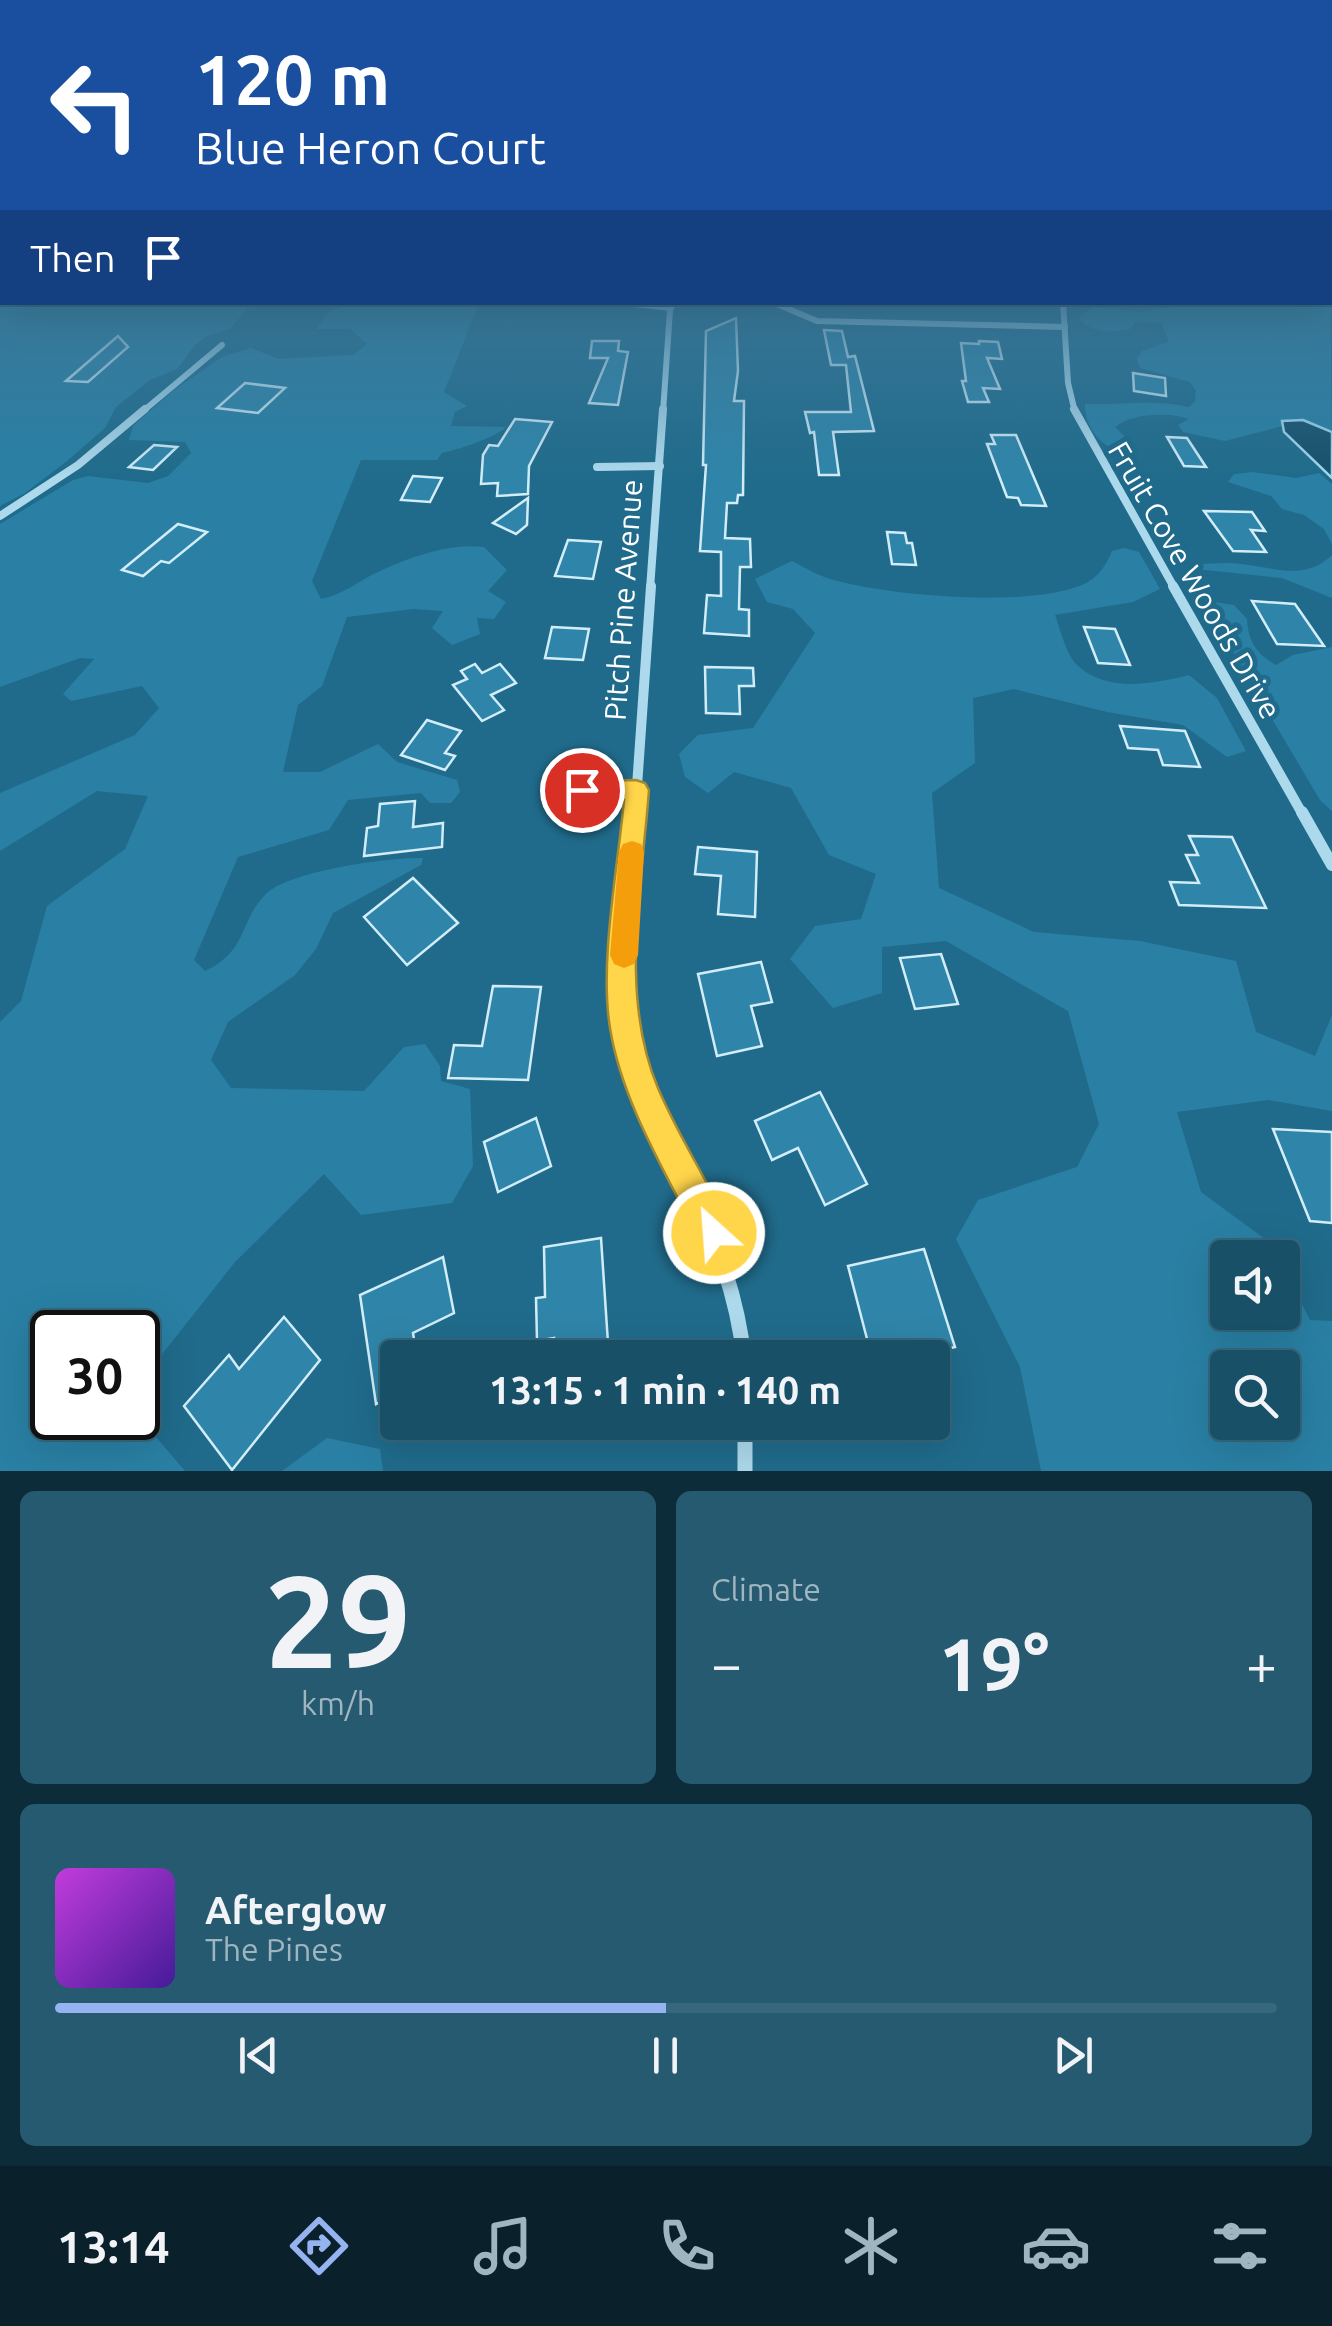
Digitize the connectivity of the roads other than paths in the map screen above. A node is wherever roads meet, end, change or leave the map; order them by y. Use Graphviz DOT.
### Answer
graph roads {
  1 [pos="669,341"];
  2 [pos="1065,341"];
  3 [pos="222,345"];
  4 [pos="660,466"];
  5 [pos="597,467"];
  6 [pos="0,516"];
  7 [pos="555,790"];
  8 [pos="636,790"];
  9 [pos="1332,865"];
  10 [pos="742,1340"];
  11 [pos="745,1440"];
  12 [pos="745,1471"];
  1 -- 4 [label="street, Pitch Pine Avenue"];
  2 -- 9 [label="street, Fruit Cove Woods Drive"];
  3 -- 6 [label="street"];
  4 -- 5 [label="street"];
  4 -- 8 [label="street, Pitch Pine Avenue"];
  7 -- 8 [label="street"];
  8 -- 10 [label="street, Pitch Pine Avenue"];
  11 -- 12 [label="street"];
}
